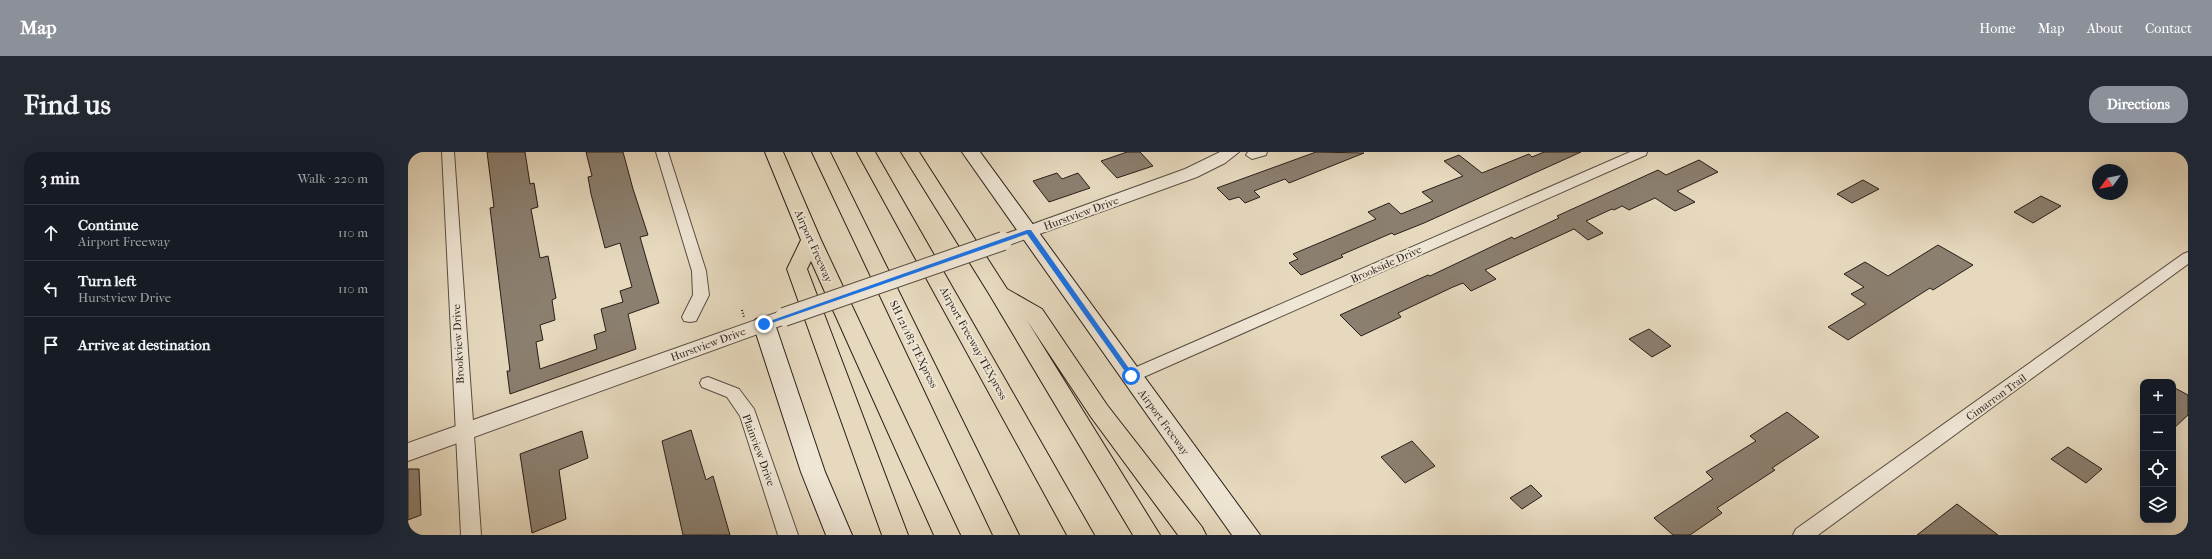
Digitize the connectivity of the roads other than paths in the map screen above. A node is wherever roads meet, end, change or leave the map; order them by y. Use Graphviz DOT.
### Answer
graph roads {
  1 [pos="448,152"];
  2 [pos="662,152"];
  3 [pos="774,152"];
  4 [pos="821,152"];
  5 [pos="866,152"];
  6 [pos="910,152"];
  7 [pos="971,152"];
  8 [pos="1231,152"];
  9 [pos="1641,152"];
  10 [pos="1029,232"];
  11 [pos="811,240"];
  12 [pos="2188,257"];
  13 [pos="998,291"];
  14 [pos="690,317"];
  15 [pos="774,320"];
  16 [pos="1131,376"];
  17 [pos="708,383"];
  18 [pos="463,432"];
  19 [pos="408,452"];
  20 [pos="471,535"];
  21 [pos="788,535"];
  22 [pos="839,535"];
  23 [pos="895,535"];
  24 [pos="947,535"];
  25 [pos="1006,535"];
  26 [pos="1082,535"];
  27 [pos="1147,535"];
  28 [pos="1193,535"];
  29 [pos="1247,535"];
  30 [pos="1803,535"];
  1 -- 18 [label="street, Brookview Drive"];
  2 -- 14 [label="street"];
  3 -- 11 [label="highway, Airport Freeway"];
  4 -- 25 [label="highway, SH 121/183 TEXpress"];
  5 -- 26 [label="highway, Airport Freeway TEXpress"];
  6 -- 13 [label="highway"];
  7 -- 10 [label="main road, Airport Freeway"];
  8 -- 10 [label="street, Hurstview Drive"];
  9 -- 16 [label="street, Brookside Drive"];
  10 -- 15 [label="street, Hurstview Drive, bridge"];
  10 -- 16 [label="main road, Airport Freeway"];
  11 -- 23 [label="highway"];
  11 -- 24 [label="highway, Airport Freeway"];
  12 -- 30 [label="street, Cimarron Trail"];
  13 -- 27 [label="highway"];
  13 -- 28 [label="highway"];
  15 -- 18 [label="street, Hurstview Drive"];
  15 -- 22 [label="main road"];
  16 -- 29 [label="main road, Airport Freeway"];
  17 -- 21 [label="street, Plainview Drive"];
  18 -- 19 [label="street, Hurstview Drive"];
  18 -- 20 [label="street, Brookview Drive"];
}
